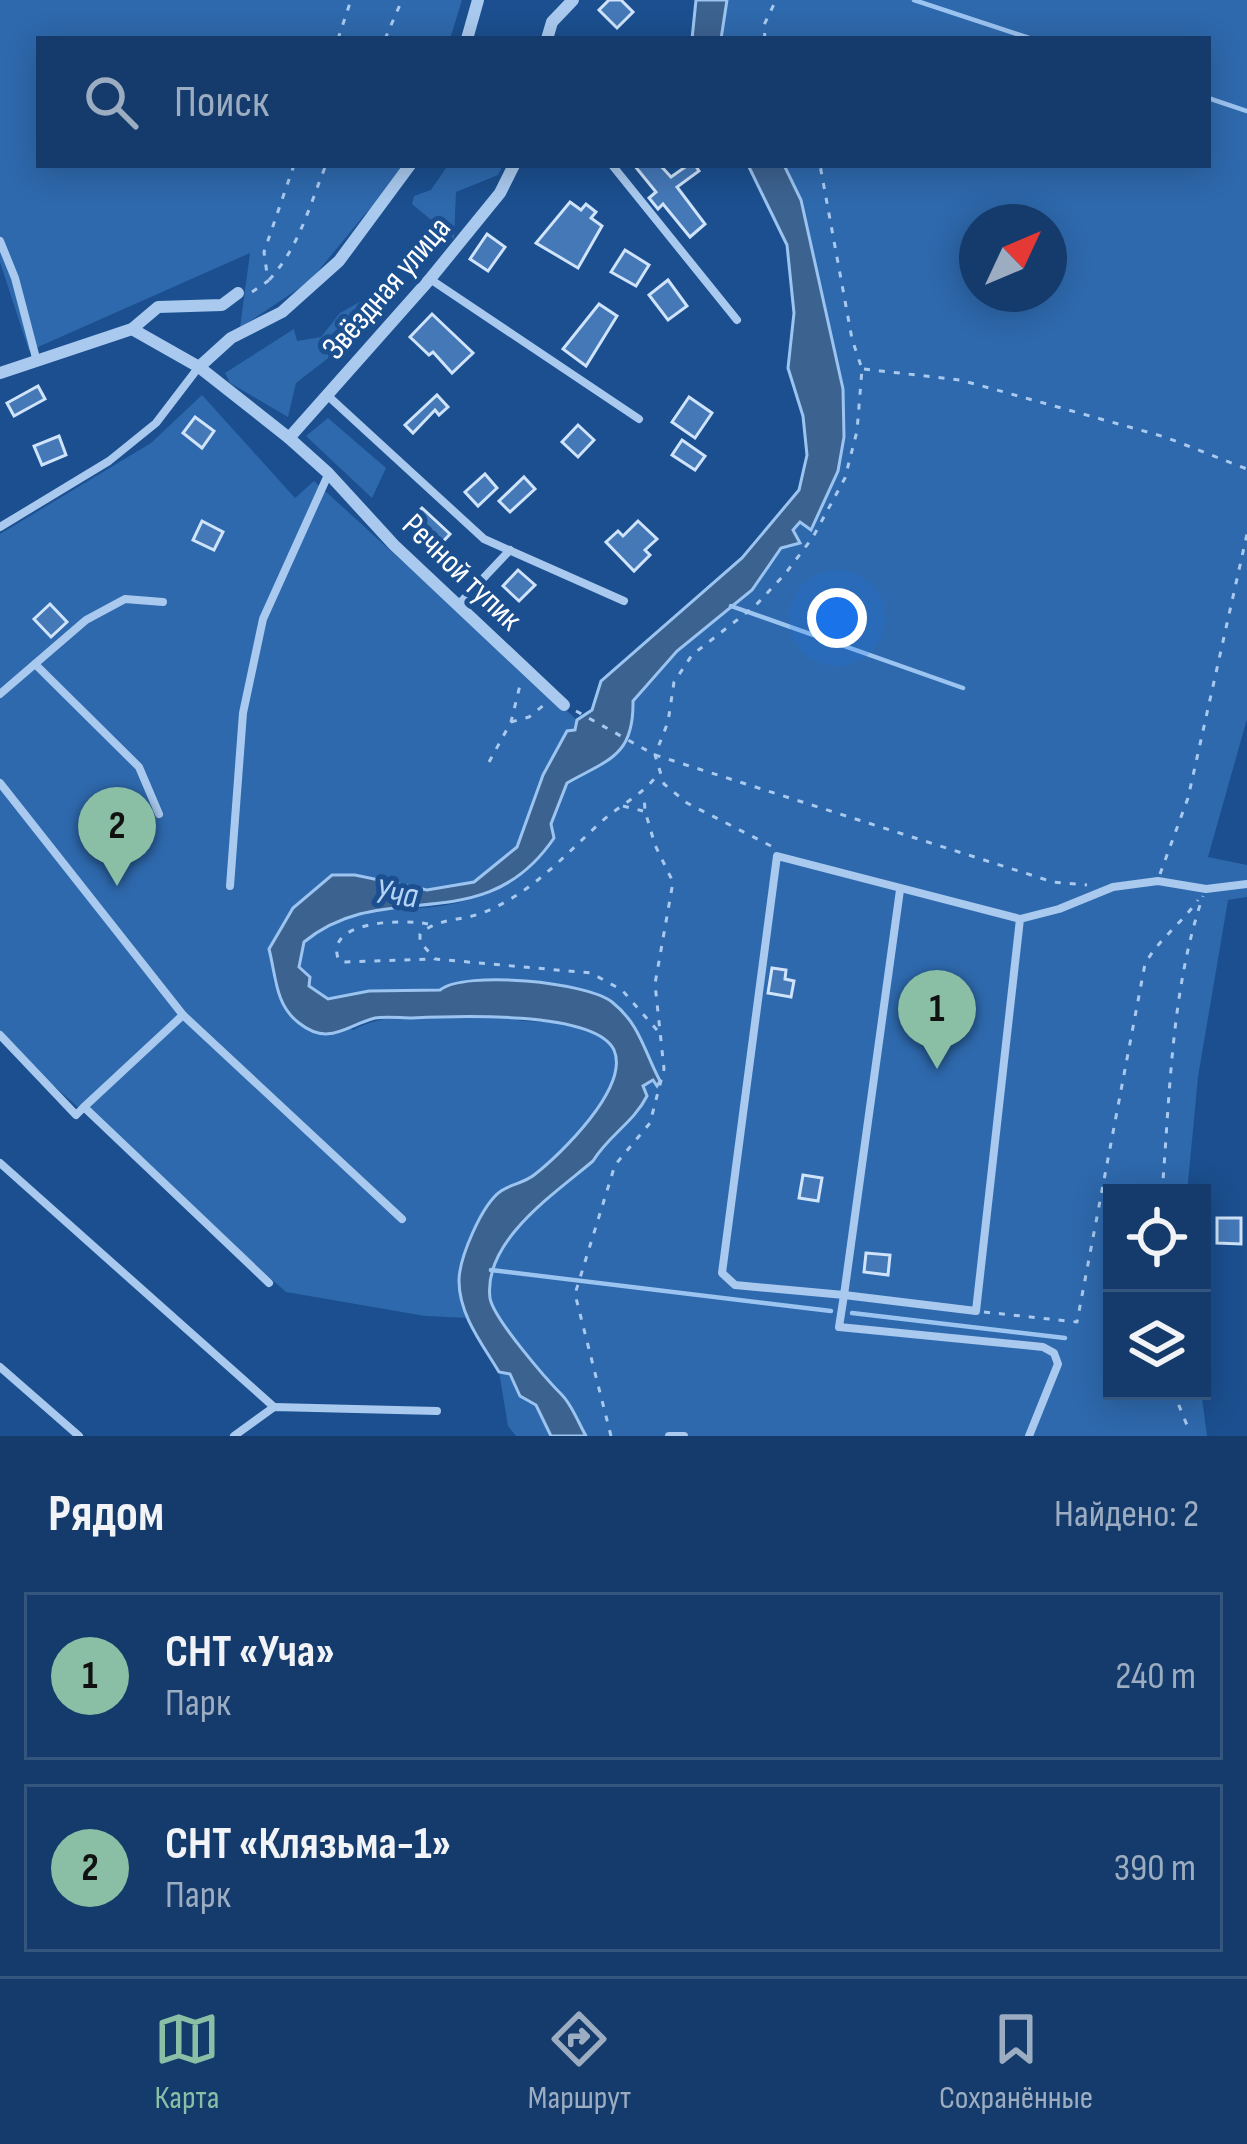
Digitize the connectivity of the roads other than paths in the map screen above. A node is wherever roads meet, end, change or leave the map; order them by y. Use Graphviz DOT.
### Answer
graph roads {
  1 [pos="478,0"];
  2 [pos="573,0"];
  3 [pos="468,36"];
  4 [pos="548,36"];
  5 [pos="408,168"];
  6 [pos="512,168"];
  7 [pos="614,168"];
  8 [pos="0,241"];
  9 [pos="430,279"];
  10 [pos="238,293"];
  11 [pos="736,320"];
  12 [pos="132,329"];
  13 [pos="36,358"];
  14 [pos="199,367"];
  15 [pos="0,373"];
  16 [pos="327,395"];
  17 [pos="639,419"];
  18 [pos="289,438"];
  19 [pos="328,473"];
  20 [pos="0,527"];
  21 [pos="510,550"];
  22 [pos="623,601"];
  23 [pos="164,602"];
  24 [pos="459,604"];
  25 [pos="35,664"];
  26 [pos="0,694"];
  27 [pos="559,700"];
  28 [pos="0,783"];
  29 [pos="159,814"];
  30 [pos="1247,884"];
  31 [pos="230,886"];
  32 [pos="900,890"];
  33 [pos="1020,919"];
  34 [pos="183,1015"];
  35 [pos="0,1035"];
  36 [pos="84,1107"];
  37 [pos="0,1163"];
  38 [pos="402,1219"];
  39 [pos="269,1282"];
  40 [pos="844,1295"];
  41 [pos="0,1367"];
  42 [pos="274,1407"];
  43 [pos="437,1411"];
  44 [pos="79,1436"];
  45 [pos="234,1436"];
  46 [pos="669,1436"];
  47 [pos="684,1436"];
  48 [pos="1029,1436"];
  1 -- 3 [label="street"];
  2 -- 4 [label="street"];
  5 -- 14 [label="street"];
  6 -- 9 [label="street, Звёздная улица"];
  7 -- 11 [label="lane"];
  8 -- 13 [label="lane"];
  9 -- 16 [label="street, Звёздная улица"];
  9 -- 17 [label="lane"];
  10 -- 12 [label="street"];
  12 -- 13 [label="street"];
  12 -- 14 [label="street, Речной тупик"];
  13 -- 15 [label="street"];
  14 -- 18 [label="street, Речной тупик"];
  14 -- 20 [label="lane"];
  16 -- 18 [label="street, Звёздная улица"];
  16 -- 21 [label="lane"];
  18 -- 19 [label="street, Речной тупик"];
  19 -- 24 [label="street, Речной тупик"];
  19 -- 31 [label="lane"];
  21 -- 22 [label="lane"];
  21 -- 24 [label="lane"];
  23 -- 25 [label="lane"];
  24 -- 27 [label="street, Речной тупик"];
  25 -- 26 [label="lane"];
  25 -- 29 [label="lane"];
  28 -- 34 [label="lane"];
  30 -- 33 [label="lane"];
  32 -- 33 [label="lane"];
  32 -- 40 [label="lane"];
  32 -- 40 [label="lane"];
  33 -- 40 [label="lane"];
  34 -- 36 [label="lane"];
  34 -- 38 [label="lane"];
  35 -- 36 [label="lane"];
  36 -- 39 [label="lane"];
  37 -- 42 [label="lane"];
  40 -- 48 [label="lane"];
  41 -- 44 [label="lane"];
  42 -- 43 [label="lane"];
  42 -- 45 [label="lane"];
  46 -- 47 [label="lane"];
}
